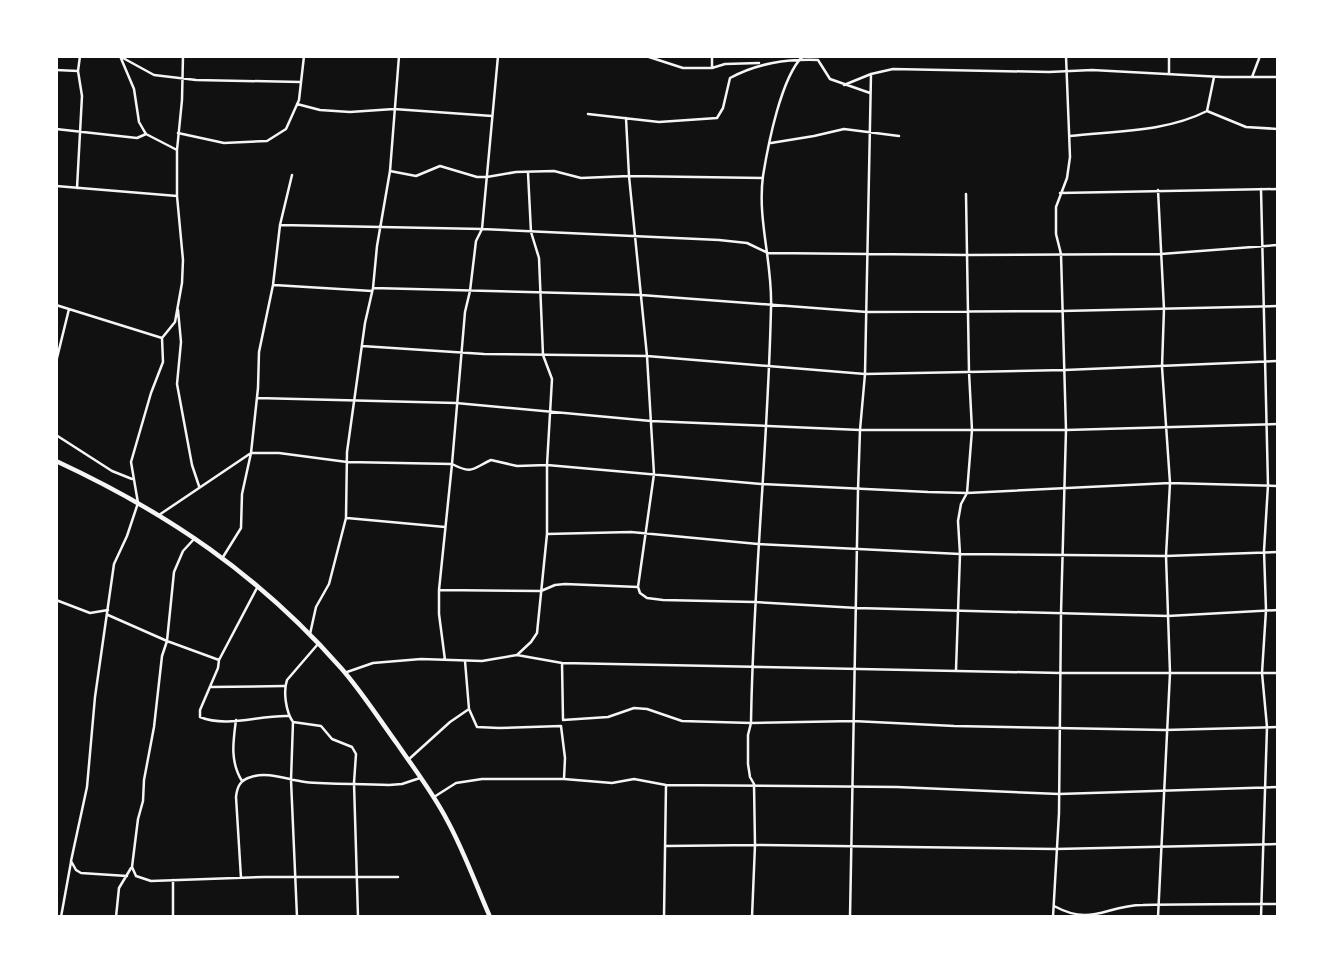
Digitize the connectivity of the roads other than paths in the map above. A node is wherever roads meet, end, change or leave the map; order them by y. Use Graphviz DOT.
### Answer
graph roads {
  1 [pos="80,56"];
  2 [pos="183,56"];
  3 [pos="304,56"];
  4 [pos="399,56"];
  5 [pos="498,56"];
  6 [pos="646,56"];
  7 [pos="712,56"];
  8 [pos="803,56"];
  9 [pos="1066,56"];
  10 [pos="1169,56"];
  11 [pos="1260,56"];
  12 [pos="121,57"];
  13 [pos="799,60"];
  14 [pos="763,63"];
  15 [pos="712,68"];
  16 [pos="56,70"];
  17 [pos="78,71"];
  18 [pos="1066,71"];
  19 [pos="1169,73"];
  20 [pos="871,74"];
  21 [pos="1214,77"];
  22 [pos="1252,77"];
  23 [pos="1278,77"];
  24 [pos="182,78"];
  25 [pos="301,82"];
  26 [pos="844,85"];
  27 [pos="870,93"];
  28 [pos="297,104"];
  29 [pos="394,109"];
  30 [pos="1207,111"];
  31 [pos="588,114"];
  32 [pos="494,117"];
  33 [pos="626,118"];
  34 [pos="56,129"];
  35 [pos="1278,129"];
  36 [pos="868,130"];
  37 [pos="81,131"];
  38 [pos="178,133"];
  39 [pos="146,134"];
  40 [pos="899,136"];
  41 [pos="1069,136"];
  42 [pos="771,143"];
  43 [pos="177,150"];
  44 [pos="390,171"];
  45 [pos="528,173"];
  46 [pos="292,175"];
  47 [pos="629,176"];
  48 [pos="487,177"];
  49 [pos="763,178"];
  50 [pos="56,186"];
  51 [pos="77,188"];
  52 [pos="1261,189"];
  53 [pos="1278,189"];
  54 [pos="1158,190"];
  55 [pos="1060,192"];
  56 [pos="966,194"];
  57 [pos="177,196"];
  58 [pos="280,225"];
  59 [pos="381,227"];
  60 [pos="482,229"];
  61 [pos="531,232"];
  62 [pos="636,237"];
  63 [pos="1261,244"];
  64 [pos="1278,244"];
  65 [pos="768,253"];
  66 [pos="868,253"];
  67 [pos="1061,254"];
  68 [pos="1161,254"];
  69 [pos="967,256"];
  70 [pos="273,285"];
  71 [pos="373,290"];
  72 [pos="470,291"];
  73 [pos="541,292"];
  74 [pos="641,295"];
  75 [pos="178,303"];
  76 [pos="56,305"];
  77 [pos="772,305"];
  78 [pos="1263,306"];
  79 [pos="1278,306"];
  80 [pos="69,309"];
  81 [pos="1164,309"];
  82 [pos="1062,311"];
  83 [pos="867,312"];
  84 [pos="967,312"];
  85 [pos="162,338"];
  86 [pos="362,346"];
  87 [pos="462,351"];
  88 [pos="543,355"];
  89 [pos="647,356"];
  90 [pos="1264,361"];
  91 [pos="1278,361"];
  92 [pos="56,362"];
  93 [pos="769,366"];
  94 [pos="1162,367"];
  95 [pos="1065,370"];
  96 [pos="969,372"];
  97 [pos="865,374"];
  98 [pos="257,398"];
  99 [pos="354,402"];
  100 [pos="456,403"];
  101 [pos="550,413"];
  102 [pos="651,421"];
  103 [pos="1266,424"];
  104 [pos="1278,424"];
  105 [pos="765,426"];
  106 [pos="1167,427"];
  107 [pos="860,430"];
  108 [pos="972,430"];
  109 [pos="1066,430"];
  110 [pos="56,435"];
  111 [pos="251,453"];
  112 [pos="56,461"];
  113 [pos="347,461"];
  114 [pos="452,464"];
  115 [pos="547,465"];
  116 [pos="653,474"];
  117 [pos="133,479"];
  118 [pos="1170,483"];
  119 [pos="761,484"];
  120 [pos="1268,485"];
  121 [pos="1065,486"];
  122 [pos="1278,486"];
  123 [pos="200,487"];
  124 [pos="858,490"];
  125 [pos="967,493"];
  126 [pos="138,503"];
  127 [pos="159,515"];
  128 [pos="346,518"];
  129 [pos="445,527"];
  130 [pos="645,533"];
  131 [pos="547,534"];
  132 [pos="195,538"];
  133 [pos="758,544"];
  134 [pos="857,549"];
  135 [pos="1264,551"];
  136 [pos="1278,552"];
  137 [pos="960,554"];
  138 [pos="1063,554"];
  139 [pos="1166,556"];
  140 [pos="223,557"];
  141 [pos="258,586"];
  142 [pos="638,587"];
  143 [pos="439,590"];
  144 [pos="541,591"];
  145 [pos="56,600"];
  146 [pos="754,602"];
  147 [pos="857,608"];
  148 [pos="1266,610"];
  149 [pos="1278,610"];
  150 [pos="958,611"];
  151 [pos="107,612"];
  152 [pos="1060,613"];
  153 [pos="1168,616"];
  154 [pos="309,635"];
  155 [pos="167,641"];
  156 [pos="318,644"];
  157 [pos="517,655"];
  158 [pos="219,660"];
  159 [pos="444,660"];
  160 [pos="465,661"];
  161 [pos="562,663"];
  162 [pos="751,666"];
  163 [pos="854,669"];
  164 [pos="956,670"];
  165 [pos="345,673"];
  166 [pos="1060,673"];
  167 [pos="1170,673"];
  168 [pos="1262,673"];
  169 [pos="1278,673"];
  170 [pos="285,686"];
  171 [pos="210,687"];
  172 [pos="469,709"];
  173 [pos="289,716"];
  174 [pos="236,720"];
  175 [pos="563,720"];
  176 [pos="853,721"];
  177 [pos="293,722"];
  178 [pos="751,723"];
  179 [pos="561,726"];
  180 [pos="1267,727"];
  181 [pos="1278,727"];
  182 [pos="1059,729"];
  183 [pos="1165,730"];
  184 [pos="408,760"];
  185 [pos="421,778"];
  186 [pos="564,779"];
  187 [pos="291,780"];
  188 [pos="242,781"];
  189 [pos="354,783"];
  190 [pos="754,784"];
  191 [pos="666,785"];
  192 [pos="851,787"];
  193 [pos="1264,787"];
  194 [pos="1278,787"];
  195 [pos="1163,792"];
  196 [pos="1059,794"];
  197 [pos="434,797"];
  198 [pos="1263,844"];
  199 [pos="1278,844"];
  200 [pos="755,845"];
  201 [pos="666,846"];
  202 [pos="1161,846"];
  203 [pos="853,848"];
  204 [pos="1056,849"];
  205 [pos="71,861"];
  206 [pos="132,867"];
  207 [pos="127,876"];
  208 [pos="296,877"];
  209 [pos="357,877"];
  210 [pos="398,877"];
  211 [pos="241,878"];
  212 [pos="173,880"];
  213 [pos="1261,904"];
  214 [pos="1278,904"];
  215 [pos="1053,906"];
  216 [pos="1158,906"];
  217 [pos="61,917"];
  218 [pos="116,917"];
  219 [pos="173,917"];
  220 [pos="297,917"];
  221 [pos="358,917"];
  222 [pos="490,917"];
  223 [pos="664,917"];
  224 [pos="752,917"];
  225 [pos="850,917"];
  226 [pos="1053,917"];
  227 [pos="1158,917"];
  228 [pos="1261,917"];
  1 -- 17 [label="street"];
  2 -- 24 [label="street"];
  3 -- 25 [label="street"];
  4 -- 29 [label="street"];
  5 -- 32 [label="street"];
  6 -- 15 [label="street"];
  7 -- 15 [label="street"];
  8 -- 13 [label="street"];
  9 -- 18 [label="street"];
  10 -- 19 [label="street"];
  11 -- 22 [label="street"];
  12 -- 24 [label="street"];
  12 -- 39 [label="street"];
  13 -- 14 [label="street"];
  13 -- 26 [label="street"];
  13 -- 42 [label="street"];
  14 -- 15 [label="street"];
  14 -- 33 [label="street"];
  16 -- 17 [label="street"];
  17 -- 37 [label="street"];
  18 -- 19 [label="street"];
  18 -- 20 [label="street"];
  18 -- 41 [label="street"];
  19 -- 21 [label="street"];
  20 -- 26 [label="street"];
  20 -- 27 [label="street"];
  21 -- 22 [label="street"];
  21 -- 30 [label="street"];
  22 -- 23 [label="street"];
  24 -- 25 [label="street"];
  24 -- 38 [label="street"];
  25 -- 28 [label="street"];
  26 -- 27 [label="street"];
  27 -- 36 [label="street"];
  28 -- 29 [label="street"];
  28 -- 38 [label="street"];
  29 -- 32 [label="street"];
  29 -- 44 [label="street"];
  30 -- 35 [label="street"];
  30 -- 41 [label="street"];
  31 -- 33 [label="street"];
  32 -- 48 [label="street"];
  33 -- 47 [label="street"];
  34 -- 37 [label="street"];
  36 -- 40 [label="street"];
  36 -- 42 [label="street"];
  36 -- 66 [label="street"];
  37 -- 39 [label="street"];
  37 -- 51 [label="street"];
  38 -- 43 [label="street"];
  39 -- 43 [label="street"];
  41 -- 55 [label="street"];
  42 -- 49 [label="street"];
  43 -- 57 [label="street"];
  44 -- 48 [label="street"];
  44 -- 59 [label="street"];
  45 -- 47 [label="street"];
  45 -- 48 [label="street"];
  45 -- 61 [label="street"];
  46 -- 58 [label="street"];
  47 -- 49 [label="street"];
  47 -- 62 [label="street"];
  48 -- 60 [label="street"];
  49 -- 65 [label="street"];
  50 -- 51 [label="street"];
  51 -- 57 [label="street"];
  52 -- 53 [label="street"];
  52 -- 54 [label="street"];
  52 -- 63 [label="street"];
  54 -- 55 [label="street"];
  54 -- 68 [label="street"];
  55 -- 67 [label="street"];
  56 -- 69 [label="street"];
  57 -- 75 [label="street"];
  58 -- 59 [label="street"];
  58 -- 70 [label="street"];
  59 -- 60 [label="street"];
  59 -- 71 [label="street"];
  60 -- 61 [label="street"];
  60 -- 72 [label="street"];
  61 -- 62 [label="street"];
  61 -- 73 [label="street"];
  62 -- 65 [label="street"];
  62 -- 74 [label="street"];
  63 -- 64 [label="street"];
  63 -- 68 [label="street"];
  63 -- 78 [label="street"];
  65 -- 66 [label="street"];
  65 -- 77 [label="street"];
  66 -- 69 [label="street"];
  66 -- 83 [label="street"];
  67 -- 68 [label="street"];
  67 -- 69 [label="street"];
  67 -- 82 [label="street"];
  68 -- 81 [label="street"];
  69 -- 84 [label="street"];
  70 -- 71 [label="street"];
  70 -- 98 [label="street"];
  71 -- 72 [label="street"];
  71 -- 86 [label="street"];
  72 -- 73 [label="street"];
  72 -- 87 [label="street"];
  73 -- 74 [label="street"];
  73 -- 88 [label="street"];
  74 -- 77 [label="street"];
  74 -- 89 [label="street"];
  75 -- 85 [label="street"];
  75 -- 123 [label="street"];
  76 -- 80 [label="street"];
  77 -- 83 [label="street"];
  77 -- 93 [label="street"];
  78 -- 79 [label="street"];
  78 -- 81 [label="street"];
  78 -- 90 [label="street"];
  80 -- 85 [label="street"];
  80 -- 92 [label="street"];
  81 -- 82 [label="street"];
  81 -- 94 [label="street"];
  82 -- 84 [label="street"];
  82 -- 95 [label="street"];
  83 -- 84 [label="street"];
  83 -- 97 [label="street"];
  84 -- 96 [label="street"];
  85 -- 117 [label="street"];
  86 -- 87 [label="street"];
  86 -- 99 [label="street"];
  87 -- 88 [label="street"];
  87 -- 100 [label="street"];
  88 -- 89 [label="street"];
  88 -- 101 [label="street"];
  89 -- 93 [label="street"];
  89 -- 102 [label="street"];
  90 -- 91 [label="street"];
  90 -- 94 [label="street"];
  90 -- 103 [label="street"];
  93 -- 97 [label="street"];
  93 -- 105 [label="street"];
  94 -- 95 [label="street"];
  94 -- 106 [label="street"];
  95 -- 96 [label="street"];
  95 -- 109 [label="street"];
  96 -- 97 [label="street"];
  96 -- 108 [label="street"];
  97 -- 107 [label="street"];
  98 -- 99 [label="street"];
  98 -- 111 [label="street"];
  99 -- 100 [label="street"];
  99 -- 113 [label="street"];
  100 -- 101 [label="street"];
  100 -- 114 [label="street"];
  101 -- 102 [label="street"];
  101 -- 115 [label="street"];
  102 -- 105 [label="street"];
  102 -- 116 [label="street"];
  103 -- 104 [label="street"];
  103 -- 106 [label="street"];
  103 -- 120 [label="street"];
  105 -- 107 [label="street"];
  105 -- 119 [label="street"];
  106 -- 109 [label="street"];
  106 -- 118 [label="street"];
  107 -- 108 [label="street"];
  107 -- 124 [label="street"];
  108 -- 109 [label="street"];
  108 -- 125 [label="street"];
  109 -- 121 [label="street"];
  110 -- 117 [label="street"];
  111 -- 113 [label="street"];
  111 -- 123 [label="street"];
  111 -- 140 [label="street"];
  112 -- 126 [label="highway"];
  113 -- 114 [label="street"];
  113 -- 128 [label="street"];
  114 -- 115 [label="street"];
  114 -- 129 [label="street"];
  115 -- 116 [label="street"];
  115 -- 131 [label="street"];
  116 -- 119 [label="street"];
  116 -- 130 [label="street"];
  117 -- 126 [label="street"];
  118 -- 120 [label="street"];
  118 -- 121 [label="street"];
  118 -- 139 [label="street"];
  119 -- 124 [label="street"];
  119 -- 133 [label="street"];
  120 -- 122 [label="street"];
  120 -- 135 [label="street"];
  121 -- 125 [label="street"];
  121 -- 138 [label="street"];
  123 -- 127 [label="street"];
  124 -- 125 [label="street"];
  124 -- 134 [label="street"];
  125 -- 137 [label="street"];
  126 -- 127 [label="highway"];
  126 -- 151 [label="street"];
  127 -- 132 [label="highway"];
  128 -- 129 [label="street"];
  128 -- 154 [label="street"];
  129 -- 143 [label="street"];
  130 -- 131 [label="street"];
  130 -- 133 [label="street"];
  130 -- 142 [label="street"];
  131 -- 144 [label="street"];
  132 -- 140 [label="highway"];
  132 -- 155 [label="street"];
  133 -- 134 [label="street"];
  133 -- 146 [label="street"];
  134 -- 137 [label="street"];
  134 -- 147 [label="street"];
  135 -- 136 [label="street"];
  135 -- 139 [label="street"];
  135 -- 148 [label="street"];
  137 -- 138 [label="street"];
  137 -- 150 [label="street"];
  138 -- 139 [label="street"];
  138 -- 152 [label="street"];
  139 -- 153 [label="street"];
  140 -- 141 [label="highway"];
  141 -- 154 [label="highway"];
  141 -- 158 [label="street"];
  142 -- 144 [label="street"];
  142 -- 146 [label="street"];
  143 -- 144 [label="street"];
  143 -- 159 [label="street"];
  144 -- 157 [label="street"];
  145 -- 151 [label="street"];
  146 -- 147 [label="street"];
  146 -- 162 [label="street"];
  147 -- 150 [label="street"];
  147 -- 163 [label="street"];
  148 -- 149 [label="street"];
  148 -- 153 [label="street"];
  148 -- 168 [label="street"];
  150 -- 152 [label="street"];
  150 -- 164 [label="street"];
  151 -- 155 [label="street"];
  151 -- 205 [label="street"];
  152 -- 153 [label="street"];
  152 -- 166 [label="street"];
  153 -- 167 [label="street"];
  154 -- 156 [label="highway"];
  155 -- 158 [label="street"];
  155 -- 206 [label="street"];
  156 -- 165 [label="highway"];
  156 -- 170 [label="street"];
  157 -- 160 [label="street"];
  157 -- 161 [label="street"];
  158 -- 171 [label="street"];
  159 -- 160 [label="street"];
  159 -- 165 [label="street"];
  160 -- 172 [label="street"];
  161 -- 162 [label="street"];
  161 -- 175 [label="street"];
  162 -- 163 [label="street"];
  162 -- 178 [label="street"];
  163 -- 164 [label="street"];
  163 -- 176 [label="street"];
  164 -- 166 [label="street"];
  165 -- 184 [label="highway"];
  166 -- 167 [label="street"];
  166 -- 182 [label="street"];
  167 -- 168 [label="street"];
  167 -- 183 [label="street"];
  168 -- 169 [label="street"];
  168 -- 180 [label="street"];
  170 -- 171 [label="street"];
  170 -- 173 [label="street"];
  171 -- 174 [label="street"];
  172 -- 179 [label="street"];
  172 -- 184 [label="street"];
  173 -- 174 [label="street"];
  173 -- 177 [label="street"];
  174 -- 188 [label="street"];
  175 -- 178 [label="street"];
  175 -- 179 [label="street"];
  176 -- 178 [label="street"];
  176 -- 182 [label="street"];
  176 -- 192 [label="street"];
  177 -- 187 [label="street"];
  177 -- 189 [label="street"];
  178 -- 190 [label="street"];
  179 -- 186 [label="street"];
  180 -- 181 [label="street"];
  180 -- 183 [label="street"];
  180 -- 193 [label="street"];
  182 -- 183 [label="street"];
  182 -- 196 [label="street"];
  183 -- 195 [label="street"];
  184 -- 185 [label="highway"];
  185 -- 189 [label="street"];
  185 -- 197 [label="highway"];
  186 -- 191 [label="street"];
  186 -- 197 [label="street"];
  187 -- 188 [label="street"];
  187 -- 189 [label="street"];
  187 -- 208 [label="street"];
  188 -- 211 [label="street"];
  189 -- 209 [label="street"];
  190 -- 191 [label="street"];
  190 -- 192 [label="street"];
  190 -- 200 [label="street"];
  191 -- 201 [label="street"];
  192 -- 196 [label="street"];
  192 -- 203 [label="street"];
  193 -- 194 [label="street"];
  193 -- 195 [label="street"];
  193 -- 198 [label="street"];
  195 -- 196 [label="street"];
  195 -- 202 [label="street"];
  196 -- 204 [label="street"];
  197 -- 222 [label="highway"];
  198 -- 199 [label="street"];
  198 -- 202 [label="street"];
  198 -- 213 [label="street"];
  200 -- 201 [label="street"];
  200 -- 203 [label="street"];
  200 -- 224 [label="street"];
  201 -- 223 [label="street"];
  202 -- 204 [label="street"];
  202 -- 216 [label="street"];
  203 -- 204 [label="street"];
  203 -- 225 [label="street"];
  204 -- 215 [label="street"];
  205 -- 207 [label="street"];
  205 -- 217 [label="street"];
  206 -- 207 [label="street"];
  206 -- 212 [label="street"];
  207 -- 218 [label="street"];
  208 -- 209 [label="street"];
  208 -- 211 [label="street"];
  208 -- 220 [label="street"];
  209 -- 210 [label="street"];
  209 -- 221 [label="street"];
  211 -- 212 [label="street"];
  212 -- 219 [label="street"];
  213 -- 214 [label="street"];
  213 -- 216 [label="street"];
  213 -- 228 [label="street"];
  215 -- 216 [label="street"];
  215 -- 226 [label="street"];
  216 -- 227 [label="street"];
}
